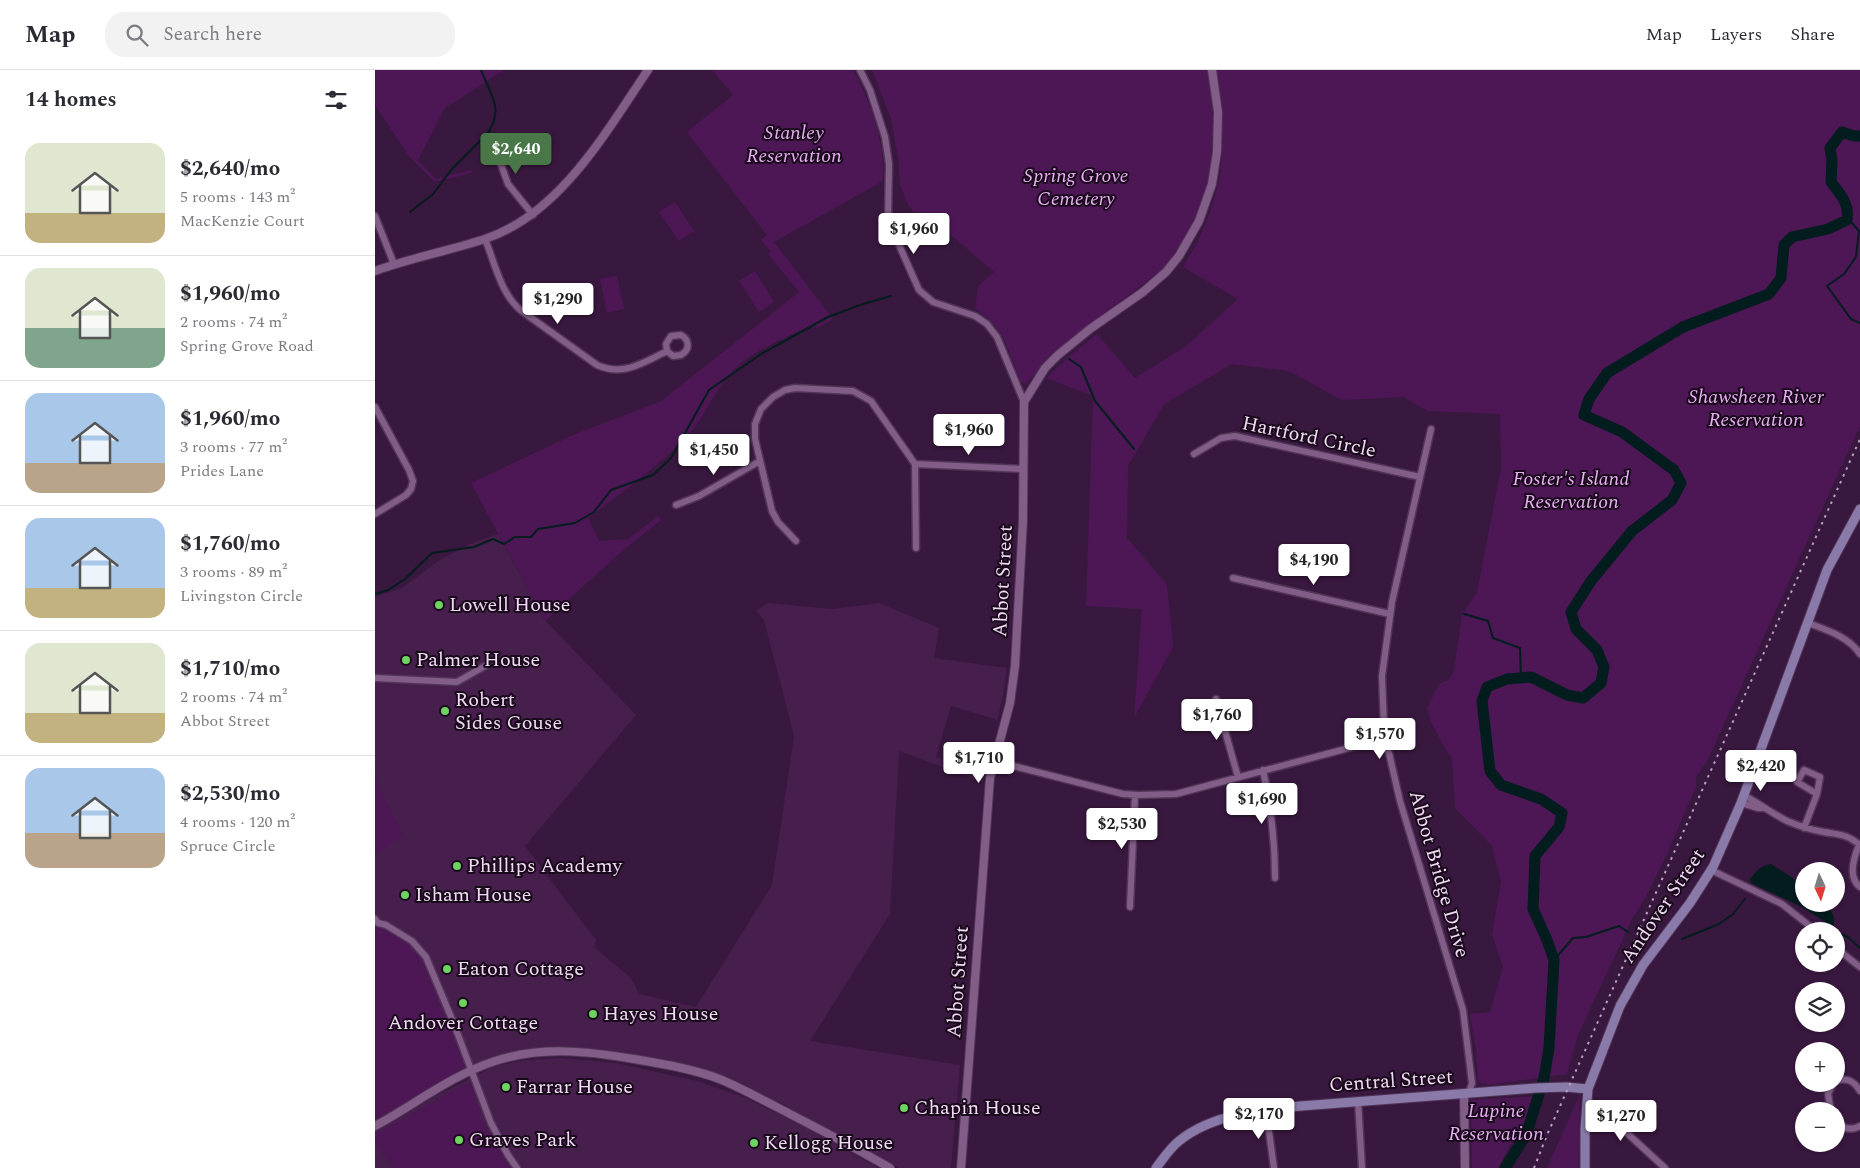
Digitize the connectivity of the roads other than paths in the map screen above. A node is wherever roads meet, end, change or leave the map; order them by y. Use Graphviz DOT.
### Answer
graph roads {
  1 [pos="648,70"];
  2 [pos="861,70"];
  3 [pos="1212,70"];
  4 [pos="490,143"];
  5 [pos="533,215"];
  6 [pos="375,216"];
  7 [pos="485,239"];
  8 [pos="394,264"];
  9 [pos="375,271"];
  10 [pos="667,351"];
  11 [pos="1025,402"];
  12 [pos="375,407"];
  13 [pos="1431,429"];
  14 [pos="1194,454"];
  15 [pos="760,461"];
  16 [pos="915,464"];
  17 [pos="1023,469"];
  18 [pos="1420,477"];
  19 [pos="676,505"];
  20 [pos="1860,509"];
  21 [pos="375,514"];
  22 [pos="796,541"];
  23 [pos="916,548"];
  24 [pos="1233,578"];
  25 [pos="1390,614"];
  26 [pos="1808,623"];
  27 [pos="1860,654"];
  28 [pos="485,666"];
  29 [pos="375,678"];
  30 [pos="1216,699"];
  31 [pos="1383,742"];
  32 [pos="994,761"];
  33 [pos="1263,770"];
  34 [pos="1238,777"];
  35 [pos="1817,794"];
  36 [pos="1135,795"];
  37 [pos="1742,799"];
  38 [pos="1804,828"];
  39 [pos="1860,845"];
  40 [pos="1711,870"];
  41 [pos="1275,878"];
  42 [pos="1860,887"];
  43 [pos="1130,907"];
  44 [pos="375,920"];
  45 [pos="1805,922"];
  46 [pos="1845,955"];
  47 [pos="1860,966"];
  48 [pos="471,1071"];
  49 [pos="1845,1079"];
  50 [pos="1589,1088"];
  51 [pos="1860,1091"];
  52 [pos="1466,1093"];
  53 [pos="1587,1100"];
  54 [pos="1358,1102"];
  55 [pos="1266,1110"];
  56 [pos="375,1126"];
  57 [pos="1860,1126"];
  58 [pos="1845,1128"];
  59 [pos="517,1168"];
  60 [pos="890,1168"];
  61 [pos="961,1168"];
  62 [pos="1156,1168"];
  63 [pos="1274,1168"];
  64 [pos="1362,1168"];
  65 [pos="1465,1168"];
  66 [pos="1585,1168"];
  67 [pos="1665,1168"];
  1 -- 5 [label="street"];
  2 -- 11 [label="street"];
  3 -- 11 [label="street, Abbot Street"];
  4 -- 5 [label="street"];
  5 -- 7 [label="street"];
  6 -- 8 [label="street"];
  7 -- 8 [label="street"];
  7 -- 10 [label="street"];
  8 -- 9 [label="street"];
  11 -- 17 [label="street, Abbot Street"];
  12 -- 21 [label="street"];
  13 -- 18 [label="street, Abbot Bridge Drive"];
  14 -- 18 [label="street, Hartford Circle"];
  15 -- 16 [label="street"];
  15 -- 19 [label="street"];
  15 -- 22 [label="street"];
  16 -- 17 [label="street"];
  16 -- 23 [label="street"];
  17 -- 32 [label="street, Abbot Street"];
  18 -- 25 [label="street, Abbot Bridge Drive"];
  20 -- 26 [label="main road, Andover Street"];
  24 -- 25 [label="street"];
  25 -- 31 [label="street, Abbot Bridge Drive"];
  26 -- 27 [label="street"];
  26 -- 37 [label="main road, Andover Street"];
  28 -- 29 [label="street"];
  30 -- 34 [label="street"];
  31 -- 33 [label="street"];
  31 -- 52 [label="street, Abbot Bridge Drive"];
  32 -- 36 [label="street"];
  32 -- 61 [label="street, Abbot Street"];
  33 -- 34 [label="street"];
  33 -- 41 [label="street"];
  34 -- 36 [label="street"];
  35 -- 38 [label="street"];
  36 -- 43 [label="street"];
  37 -- 38 [label="street"];
  37 -- 40 [label="main road, Andover Street"];
  38 -- 39 [label="street"];
  39 -- 42 [label="street"];
  40 -- 45 [label="street"];
  40 -- 50 [label="main road, Andover Street"];
  44 -- 48 [label="street"];
  46 -- 47 [label="street"];
  48 -- 56 [label="street"];
  48 -- 59 [label="street"];
  48 -- 60 [label="street"];
  49 -- 51 [label="street"];
  50 -- 52 [label="main road, Central Street"];
  50 -- 53 [label="main road, Andover Street"];
  52 -- 54 [label="main road, Central Street"];
  52 -- 65 [label="street"];
  53 -- 66 [label="main road, Andover Street"];
  53 -- 67 [label="street"];
  54 -- 55 [label="main road, Central Street"];
  54 -- 64 [label="street"];
  55 -- 62 [label="main road, Central Street"];
  55 -- 63 [label="street"];
  57 -- 58 [label="street"];
}
